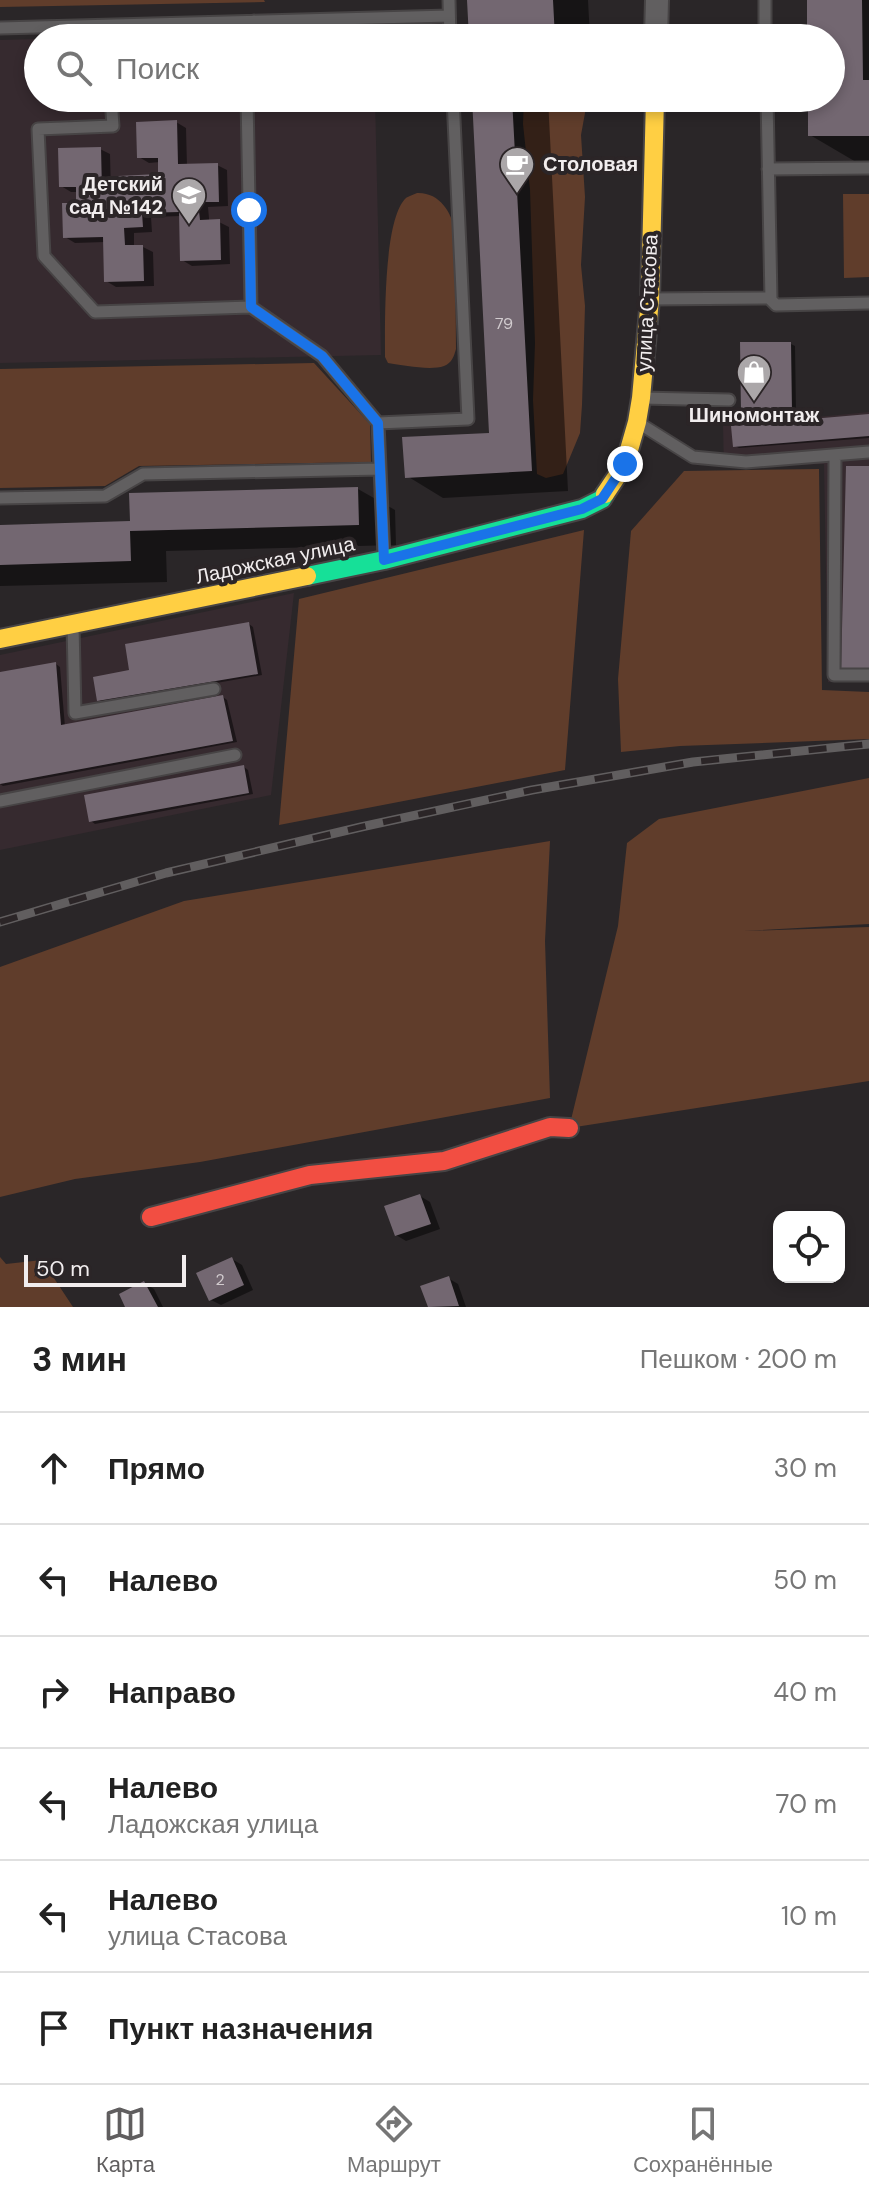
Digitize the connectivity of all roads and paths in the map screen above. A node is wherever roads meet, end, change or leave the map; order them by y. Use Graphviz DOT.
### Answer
graph roads {
  1 [pos="449,0"];
  2 [pos="657,0"];
  3 [pos="765,0"];
  4 [pos="449,16"];
  5 [pos="254,21"];
  6 [pos="145,24"];
  7 [pos="449,24"];
  8 [pos="656,24"];
  9 [pos="765,24"];
  10 [pos="24,27"];
  11 [pos="0,28"];
  12 [pos="112,112"];
  13 [pos="247,112"];
  14 [pos="454,112"];
  15 [pos="655,112"];
  16 [pos="767,112"];
  17 [pos="869,168"];
  18 [pos="768,169"];
  19 [pos="771,298"];
  20 [pos="650,299"];
  21 [pos="869,303"];
  22 [pos="251,307"];
  23 [pos="641,398"];
  24 [pos="729,400"];
  25 [pos="637,422"];
  26 [pos="378,423"];
  27 [pos="869,452"];
  28 [pos="835,455"];
  29 [pos="380,469"];
  30 [pos="0,498"];
  31 [pos="602,499"];
  32 [pos="384,560"];
  33 [pos="73,624"];
  34 [pos="0,639"];
  35 [pos="869,675"];
  36 [pos="214,689"];
  37 [pos="235,755"];
  38 [pos="0,801"];
  39 [pos="569,1128"];
  40 [pos="151,1217"];
  1 -- 4 [label="lane"];
  2 -- 8 [label="street"];
  3 -- 9 [label="lane"];
  4 -- 5 [label="lane"];
  4 -- 7 [label="lane"];
  5 -- 6 [label="lane"];
  10 -- 11 [label="lane"];
  12 -- 22 [label="lane"];
  13 -- 22 [label="lane"];
  14 -- 26 [label="lane"];
  15 -- 20 [label="street, улица Стасова"];
  16 -- 18 [label="lane"];
  17 -- 18 [label="lane"];
  18 -- 19 [label="lane"];
  19 -- 20 [label="lane"];
  19 -- 21 [label="lane"];
  20 -- 23 [label="street, улица Стасова"];
  22 -- 26 [label="lane"];
  23 -- 24 [label="lane"];
  23 -- 25 [label="street, улица Стасова"];
  25 -- 28 [label="lane"];
  25 -- 31 [label="street, улица Стасова"];
  26 -- 29 [label="lane"];
  27 -- 28 [label="lane"];
  28 -- 35 [label="lane"];
  29 -- 30 [label="lane"];
  29 -- 32 [label="lane"];
  31 -- 32 [label="street, Ладожская улица"];
  32 -- 33 [label="street, Ладожская улица"];
  33 -- 34 [label="street, Ладожская улица"];
  33 -- 36 [label="lane"];
  37 -- 38 [label="lane"];
  39 -- 40 [label="street"];
}
